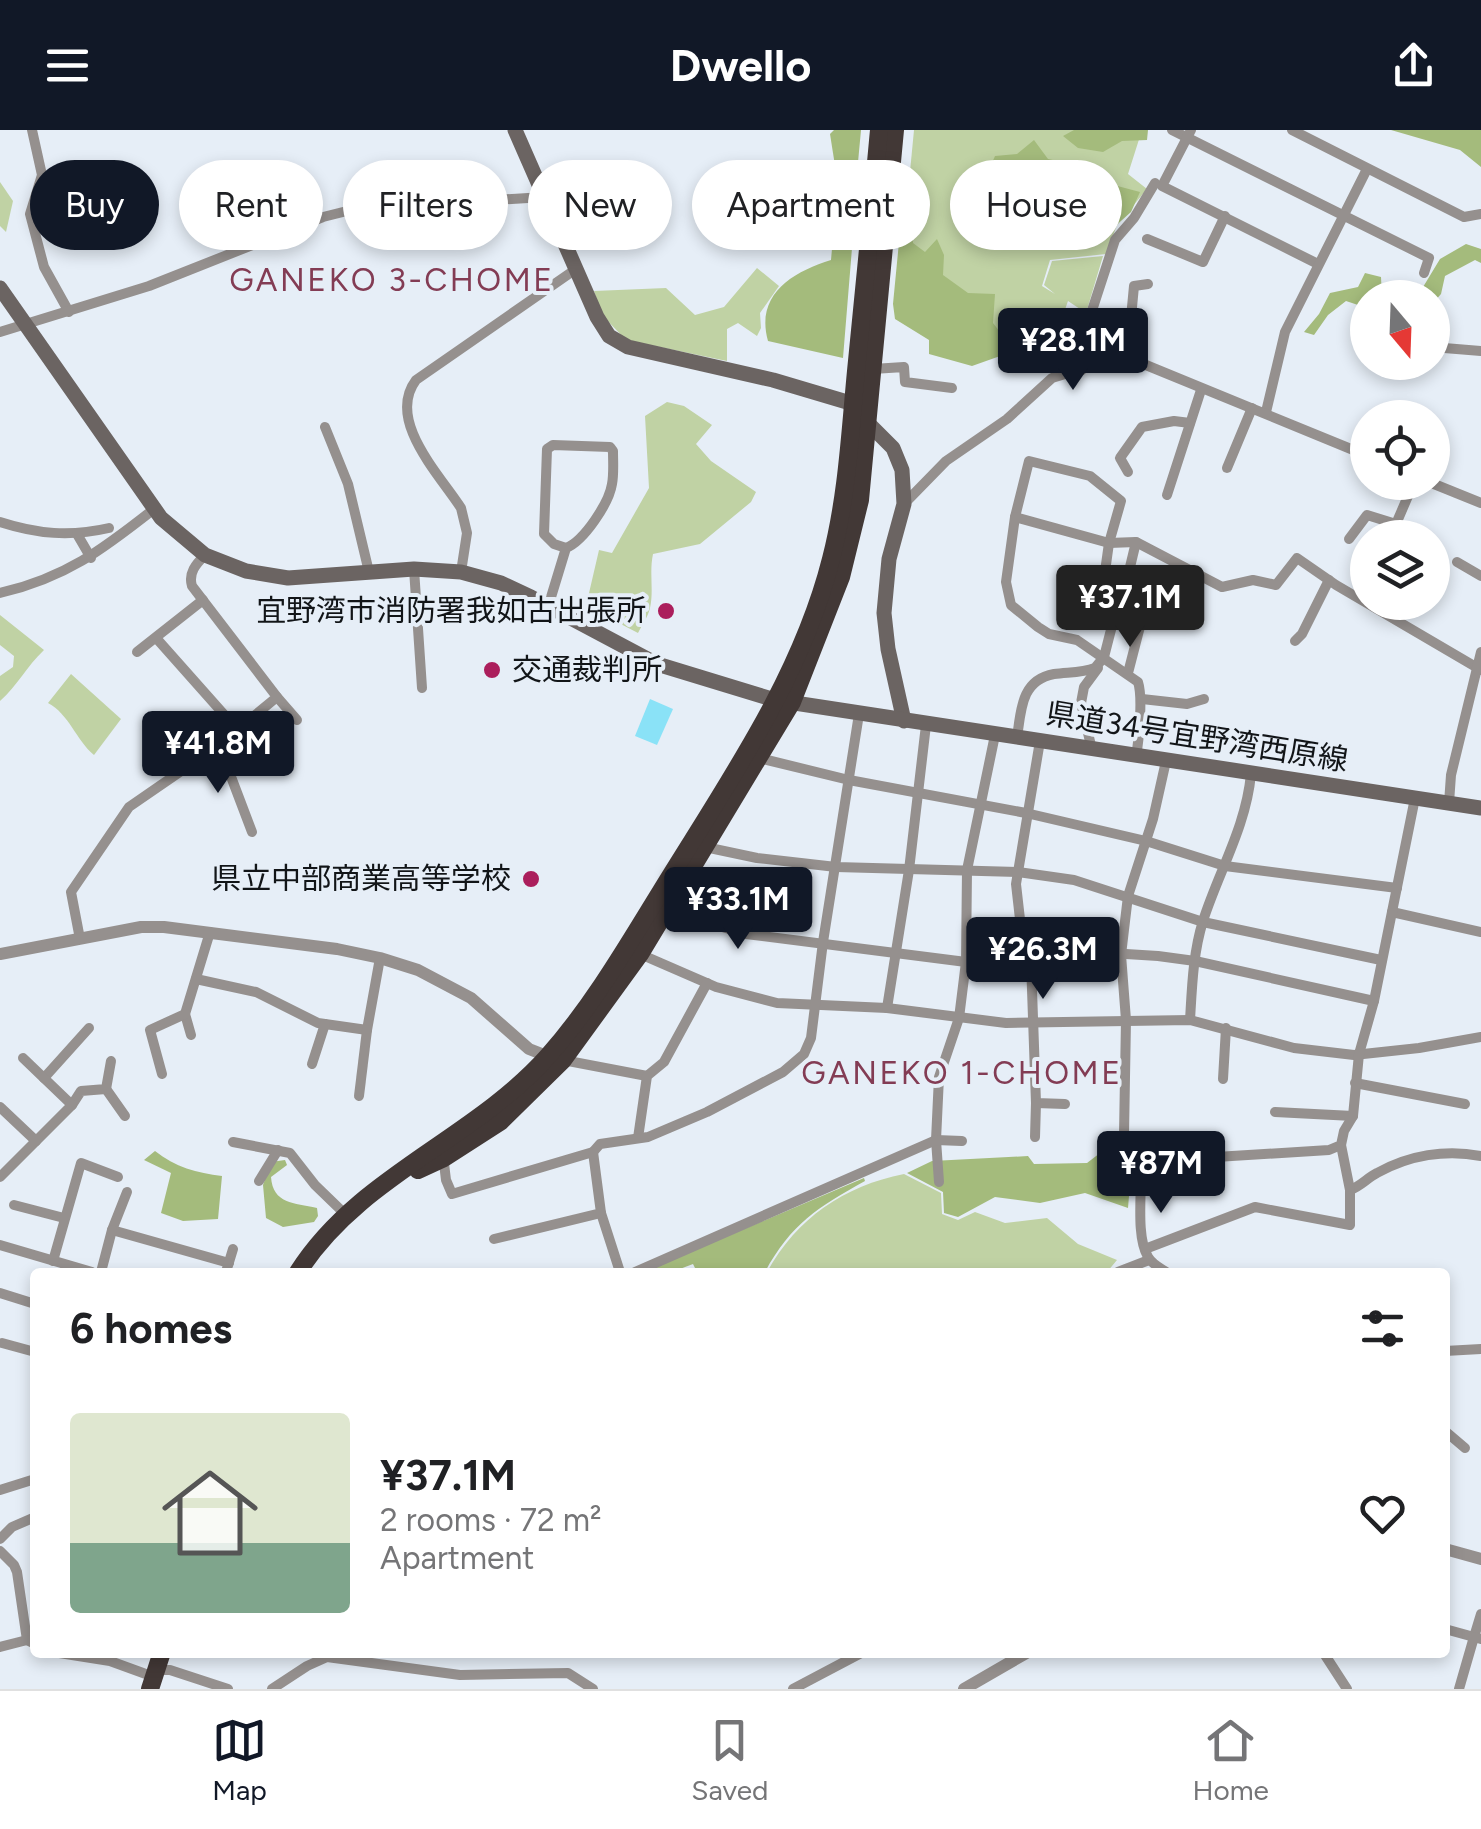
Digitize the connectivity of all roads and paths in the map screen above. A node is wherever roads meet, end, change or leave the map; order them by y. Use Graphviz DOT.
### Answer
graph roads {
  1 [pos="32,130"];
  2 [pos="515,130"];
  3 [pos="879,130"];
  4 [pos="896,130"];
  5 [pos="1172,130"];
  6 [pos="1292,130"];
  7 [pos="1189,134"];
  8 [pos="528,160"];
  9 [pos="1367,169"];
  10 [pos="1154,183"];
  11 [pos="528,198"];
  12 [pos="1481,214"];
  13 [pos="1225,216"];
  14 [pos="1343,216"];
  15 [pos="1147,239"];
  16 [pos="568,250"];
  17 [pos="1318,264"];
  18 [pos="576,269"];
  19 [pos="1424,273"];
  20 [pos="1148,284"];
  21 [pos="0,288"];
  22 [pos="69,312"];
  23 [pos="24,324"];
  24 [pos="0,332"];
  25 [pos="1450,348"];
  26 [pos="1481,350"];
  27 [pos="1126,360"];
  28 [pos="873,370"];
  29 [pos="1082,370"];
  30 [pos="952,388"];
  31 [pos="1201,390"];
  32 [pos="853,406"];
  33 [pos="1252,408"];
  34 [pos="1266,412"];
  35 [pos="869,422"];
  36 [pos="1190,423"];
  37 [pos="325,427"];
  38 [pos="1350,448"];
  39 [pos="1226,468"];
  40 [pos="1128,472"];
  41 [pos="1450,490"];
  42 [pos="1167,495"];
  43 [pos="1481,503"];
  44 [pos="904,504"];
  45 [pos="154,509"];
  46 [pos="1014,517"];
  47 [pos="1362,520"];
  48 [pos="1384,520"];
  49 [pos="0,522"];
  50 [pos="109,528"];
  51 [pos="77,534"];
  52 [pos="1136,542"];
  53 [pos="1109,543"];
  54 [pos="566,548"];
  55 [pos="204,555"];
  56 [pos="91,558"];
  57 [pos="1457,562"];
  58 [pos="414,569"];
  59 [pos="369,572"];
  60 [pos="462,572"];
  61 [pos="1481,576"];
  62 [pos="1329,580"];
  63 [pos="0,593"];
  64 [pos="1350,593"];
  65 [pos="203,600"];
  66 [pos="548,607"];
  67 [pos="1395,620"];
  68 [pos="158,639"];
  69 [pos="1295,641"];
  70 [pos="137,652"];
  71 [pos="1481,652"];
  72 [pos="1102,660"];
  73 [pos="1479,669"];
  74 [pos="1128,673"];
  75 [pos="422,688"];
  76 [pos="277,697"];
  77 [pos="1142,699"];
  78 [pos="1204,700"];
  79 [pos="784,701"];
  80 [pos="859,714"];
  81 [pos="297,720"];
  82 [pos="904,721"];
  83 [pos="926,724"];
  84 [pos="236,728"];
  85 [pos="995,735"];
  86 [pos="1017,738"];
  87 [pos="1040,742"];
  88 [pos="219,745"];
  89 [pos="1092,750"];
  90 [pos="1136,756"];
  91 [pos="759,758"];
  92 [pos="1166,762"];
  93 [pos="1250,774"];
  94 [pos="850,780"];
  95 [pos="918,794"];
  96 [pos="1414,798"];
  97 [pos="1448,803"];
  98 [pos="980,806"];
  99 [pos="1481,808"];
  100 [pos="1026,813"];
  101 [pos="252,832"];
  102 [pos="1146,841"];
  103 [pos="705,847"];
  104 [pos="1226,866"];
  105 [pos="836,868"];
  106 [pos="909,870"];
  107 [pos="967,870"];
  108 [pos="1018,872"];
  109 [pos="1397,888"];
  110 [pos="1128,896"];
  111 [pos="670,906"];
  112 [pos="1392,912"];
  113 [pos="1202,922"];
  114 [pos="210,932"];
  115 [pos="1481,932"];
  116 [pos="80,939"];
  117 [pos="822,942"];
  118 [pos="894,952"];
  119 [pos="0,954"];
  120 [pos="640,954"];
  121 [pos="1121,955"];
  122 [pos="380,958"];
  123 [pos="1381,960"];
  124 [pos="1031,961"];
  125 [pos="1195,961"];
  126 [pos="966,962"];
  127 [pos="196,979"];
  128 [pos="706,983"];
  129 [pos="1374,1001"];
  130 [pos="814,1006"];
  131 [pos="887,1008"];
  132 [pos="185,1014"];
  133 [pos="960,1018"];
  134 [pos="1126,1020"];
  135 [pos="1190,1020"];
  136 [pos="1032,1022"];
  137 [pos="325,1024"];
  138 [pos="90,1028"];
  139 [pos="1226,1028"];
  140 [pos="367,1030"];
  141 [pos="192,1035"];
  142 [pos="1481,1037"];
  143 [pos="1359,1054"];
  144 [pos="23,1058"];
  145 [pos="555,1059"];
  146 [pos="111,1061"];
  147 [pos="312,1064"];
  148 [pos="162,1074"];
  149 [pos="646,1076"];
  150 [pos="44,1078"];
  151 [pos="1223,1079"];
  152 [pos="1355,1083"];
  153 [pos="106,1089"];
  154 [pos="358,1096"];
  155 [pos="1036,1103"];
  156 [pos="72,1104"];
  157 [pos="1065,1104"];
  158 [pos="1465,1104"];
  159 [pos="0,1107"];
  160 [pos="1275,1112"];
  161 [pos="125,1116"];
  162 [pos="1353,1116"];
  163 [pos="1035,1137"];
  164 [pos="638,1138"];
  165 [pos="936,1140"];
  166 [pos="962,1141"];
  167 [pos="36,1142"];
  168 [pos="232,1142"];
  169 [pos="1341,1145"];
  170 [pos="278,1150"];
  171 [pos="441,1152"];
  172 [pos="592,1152"];
  173 [pos="1481,1156"];
  174 [pos="1142,1169"];
  175 [pos="0,1177"];
  176 [pos="118,1177"];
  177 [pos="260,1181"];
  178 [pos="939,1182"];
  179 [pos="1350,1190"];
  180 [pos="126,1192"];
  181 [pos="14,1206"];
  182 [pos="601,1213"];
  183 [pos="346,1214"];
  184 [pos="64,1218"];
  185 [pos="112,1230"];
  186 [pos="494,1240"];
  187 [pos="0,1245"];
  188 [pos="233,1250"];
  189 [pos="1147,1255"];
  190 [pos="53,1261"];
  191 [pos="78,1268"];
  192 [pos="102,1268"];
  193 [pos="227,1268"];
  194 [pos="300,1268"];
  195 [pos="619,1268"];
  196 [pos="643,1268"];
  197 [pos="1125,1268"];
  198 [pos="1162,1268"];
  199 [pos="0,1294"];
  200 [pos="30,1303"];
  201 [pos="2,1343"];
  202 [pos="1481,1348"];
  203 [pos="30,1351"];
  204 [pos="1450,1351"];
  205 [pos="1450,1435"];
  206 [pos="1464,1448"];
  207 [pos="30,1481"];
  208 [pos="0,1490"];
  209 [pos="30,1520"];
  210 [pos="0,1538"];
  211 [pos="1450,1550"];
  212 [pos="0,1551"];
  213 [pos="1481,1558"];
  214 [pos="1481,1614"];
  215 [pos="1450,1630"];
  216 [pos="30,1637"];
  217 [pos="1478,1638"];
  218 [pos="30,1642"];
  219 [pos="0,1647"];
  220 [pos="91,1658"];
  221 [pos="852,1658"];
  222 [pos="1018,1658"];
  223 [pos="1327,1658"];
  224 [pos="155,1672"];
  225 [pos="228,1689"];
  226 [pos="272,1689"];
  227 [pos="593,1689"];
  228 [pos="793,1689"];
  229 [pos="964,1689"];
  230 [pos="1347,1689"];
  231 [pos="1459,1689"];
  1 -- 22 [label="street"];
  2 -- 8 [label="main road"];
  3 -- 32 [label="highway"];
  4 -- 28 [label="highway"];
  5 -- 7 [label="street"];
  6 -- 9 [label="street"];
  7 -- 13 [label="street"];
  7 -- 14 [label="street"];
  9 -- 12 [label="street"];
  9 -- 14 [label="street"];
  10 -- 29 [label="street"];
  11 -- 22 [label="street"];
  13 -- 15 [label="street"];
  13 -- 17 [label="street"];
  14 -- 17 [label="street"];
  14 -- 19 [label="street"];
  16 -- 18 [label="main road"];
  17 -- 34 [label="street"];
  18 -- 32 [label="main road"];
  18 -- 60 [label="street"];
  20 -- 27 [label="street"];
  21 -- 23 [label="main road, 県道34号宜野湾西原線"];
  22 -- 23 [label="street"];
  23 -- 24 [label="street"];
  23 -- 45 [label="main road, 県道34号宜野湾西原線"];
  25 -- 26 [label="street"];
  27 -- 29 [label="street"];
  27 -- 31 [label="street"];
  28 -- 30 [label="street"];
  28 -- 35 [label="highway"];
  29 -- 44 [label="street"];
  31 -- 33 [label="street"];
  31 -- 36 [label="street"];
  32 -- 35 [label="main road"];
  32 -- 79 [label="highway"];
  33 -- 34 [label="street"];
  33 -- 39 [label="street"];
  34 -- 38 [label="street"];
  35 -- 44 [label="main road"];
  35 -- 79 [label="highway"];
  36 -- 40 [label="street"];
  36 -- 42 [label="street"];
  37 -- 59 [label="street"];
  41 -- 43 [label="street"];
  44 -- 82 [label="main road"];
  45 -- 55 [label="main road, 県道34号宜野湾西原線"];
  45 -- 56 [label="street"];
  46 -- 53 [label="street"];
  46 -- 53 [label="street"];
  46 -- 72 [label="street"];
  47 -- 48 [label="street"];
  49 -- 51 [label="street"];
  50 -- 51 [label="street"];
  51 -- 56 [label="street"];
  52 -- 53 [label="street"];
  52 -- 62 [label="street"];
  52 -- 74 [label="street"];
  53 -- 72 [label="street"];
  54 -- 54 [label="street"];
  54 -- 66 [label="street"];
  55 -- 59 [label="main road, 県道34号宜野湾西原線"];
  55 -- 65 [label="street"];
  56 -- 63 [label="street"];
  57 -- 61 [label="street"];
  58 -- 59 [label="main road, 県道34号宜野湾西原線"];
  58 -- 60 [label="main road, 県道34号宜野湾西原線"];
  58 -- 75 [label="street"];
  60 -- 66 [label="main road, 県道34号宜野湾西原線"];
  62 -- 64 [label="street"];
  62 -- 69 [label="street"];
  65 -- 68 [label="street"];
  65 -- 76 [label="street"];
  66 -- 79 [label="main road, 県道34号宜野湾西原線"];
  67 -- 73 [label="street"];
  68 -- 70 [label="street"];
  68 -- 84 [label="street"];
  71 -- 73 [label="street"];
  72 -- 74 [label="street"];
  72 -- 86 [label="street"];
  72 -- 89 [label="street"];
  73 -- 97 [label="street"];
  74 -- 77 [label="street"];
  76 -- 81 [label="street"];
  76 -- 84 [label="street"];
  77 -- 78 [label="street"];
  77 -- 90 [label="street"];
  79 -- 80 [label="main road, 県道34号宜野湾西原線"];
  79 -- 91 [label="highway"];
  79 -- 145 [label="highway"];
  80 -- 82 [label="main road, 県道34号宜野湾西原線"];
  80 -- 94 [label="street"];
  82 -- 83 [label="main road, 県道34号宜野湾西原線"];
  83 -- 85 [label="main road, 県道34号宜野湾西原線"];
  83 -- 95 [label="street"];
  84 -- 88 [label="street"];
  85 -- 86 [label="main road, 県道34号宜野湾西原線"];
  85 -- 98 [label="street"];
  86 -- 87 [label="main road, 県道34号宜野湾西原線"];
  87 -- 89 [label="main road, 県道34号宜野湾西原線"];
  87 -- 100 [label="street"];
  88 -- 101 [label="street"];
  88 -- 116 [label="street"];
  89 -- 90 [label="main road, 県道34号宜野湾西原線"];
  90 -- 92 [label="main road, 県道34号宜野湾西原線"];
  91 -- 94 [label="street"];
  91 -- 103 [label="highway"];
  92 -- 93 [label="main road, 県道34号宜野湾西原線"];
  92 -- 102 [label="street"];
  93 -- 96 [label="main road, 県道34号宜野湾西原線"];
  93 -- 104 [label="street"];
  94 -- 95 [label="street"];
  94 -- 105 [label="street"];
  95 -- 98 [label="street"];
  95 -- 106 [label="street"];
  96 -- 97 [label="main road, 県道34号宜野湾西原線"];
  96 -- 109 [label="street"];
  97 -- 99 [label="main road, 県道34号宜野湾西原線"];
  98 -- 100 [label="street"];
  98 -- 107 [label="street"];
  100 -- 102 [label="street"];
  100 -- 108 [label="street"];
  102 -- 104 [label="street"];
  102 -- 110 [label="street"];
  103 -- 105 [label="street"];
  103 -- 111 [label="highway"];
  104 -- 109 [label="street"];
  104 -- 113 [label="street"];
  105 -- 106 [label="street"];
  105 -- 117 [label="street"];
  106 -- 107 [label="street"];
  106 -- 118 [label="street"];
  107 -- 108 [label="street"];
  107 -- 126 [label="street"];
  108 -- 110 [label="street"];
  108 -- 124 [label="street"];
  109 -- 112 [label="street"];
  110 -- 113 [label="street"];
  110 -- 121 [label="street"];
  111 -- 117 [label="street"];
  111 -- 120 [label="highway"];
  112 -- 115 [label="street"];
  112 -- 123 [label="street"];
  113 -- 123 [label="street"];
  113 -- 125 [label="street"];
  114 -- 116 [label="street"];
  114 -- 122 [label="street"];
  114 -- 127 [label="street"];
  116 -- 119 [label="street"];
  117 -- 118 [label="street"];
  117 -- 130 [label="street"];
  118 -- 126 [label="street"];
  118 -- 131 [label="street"];
  120 -- 128 [label="street"];
  120 -- 145 [label="highway"];
  121 -- 124 [label="street"];
  121 -- 125 [label="street"];
  121 -- 134 [label="street"];
  122 -- 140 [label="street"];
  122 -- 145 [label="street"];
  123 -- 129 [label="street"];
  124 -- 126 [label="street"];
  124 -- 136 [label="street"];
  125 -- 129 [label="street"];
  125 -- 135 [label="street"];
  126 -- 133 [label="street"];
  127 -- 132 [label="street"];
  127 -- 137 [label="street"];
  128 -- 130 [label="street"];
  128 -- 149 [label="street"];
  129 -- 143 [label="street"];
  130 -- 131 [label="street"];
  130 -- 164 [label="street"];
  131 -- 133 [label="street"];
  132 -- 141 [label="street"];
  132 -- 148 [label="street"];
  133 -- 136 [label="street"];
  133 -- 165 [label="street"];
  134 -- 135 [label="street"];
  134 -- 136 [label="street"];
  134 -- 174 [label="street"];
  135 -- 139 [label="street"];
  136 -- 155 [label="street"];
  137 -- 140 [label="street"];
  137 -- 147 [label="street"];
  138 -- 150 [label="street"];
  139 -- 143 [label="street"];
  139 -- 151 [label="street"];
  140 -- 154 [label="street"];
  142 -- 143 [label="street"];
  143 -- 152 [label="street"];
  144 -- 150 [label="street"];
  145 -- 149 [label="street"];
  145 -- 171 [label="highway"];
  146 -- 153 [label="street"];
  149 -- 164 [label="street"];
  150 -- 156 [label="street"];
  152 -- 158 [label="street"];
  152 -- 162 [label="street"];
  153 -- 156 [label="street"];
  153 -- 161 [label="street"];
  155 -- 157 [label="street"];
  155 -- 163 [label="street"];
  156 -- 167 [label="street"];
  159 -- 167 [label="street"];
  160 -- 162 [label="street"];
  162 -- 169 [label="street"];
  164 -- 172 [label="street"];
  165 -- 166 [label="street"];
  165 -- 178 [label="street"];
  165 -- 196 [label="street"];
  167 -- 175 [label="street"];
  168 -- 170 [label="street"];
  169 -- 174 [label="street"];
  169 -- 179 [label="street"];
  170 -- 177 [label="street"];
  170 -- 183 [label="street"];
  171 -- 172 [label="street"];
  171 -- 183 [label="highway"];
  172 -- 182 [label="street"];
  173 -- 179 [label="street"];
  174 -- 189 [label="street"];
  176 -- 184 [label="street"];
  179 -- 189 [label="street"];
  180 -- 185 [label="street"];
  181 -- 184 [label="street"];
  182 -- 186 [label="street"];
  182 -- 195 [label="street"];
  183 -- 194 [label="highway"];
  184 -- 190 [label="street"];
  185 -- 192 [label="street"];
  185 -- 193 [label="street"];
  187 -- 190 [label="street"];
  188 -- 193 [label="street"];
  189 -- 197 [label="street"];
  189 -- 198 [label="street"];
  190 -- 191 [label="street"];
  199 -- 200 [label="street"];
  201 -- 203 [label="street"];
  202 -- 204 [label="street"];
  205 -- 206 [label="street"];
  207 -- 208 [label="street"];
  209 -- 210 [label="street"];
  211 -- 213 [label="street"];
  212 -- 216 [label="street"];
  214 -- 217 [label="street"];
  215 -- 217 [label="street"];
  217 -- 231 [label="street"];
  218 -- 219 [label="street"];
  220 -- 224 [label="street"];
  221 -- 228 [label="street"];
  222 -- 229 [label="street"];
  223 -- 230 [label="street"];
  224 -- 225 [label="street"];
  226 -- 227 [label="street"];
}
